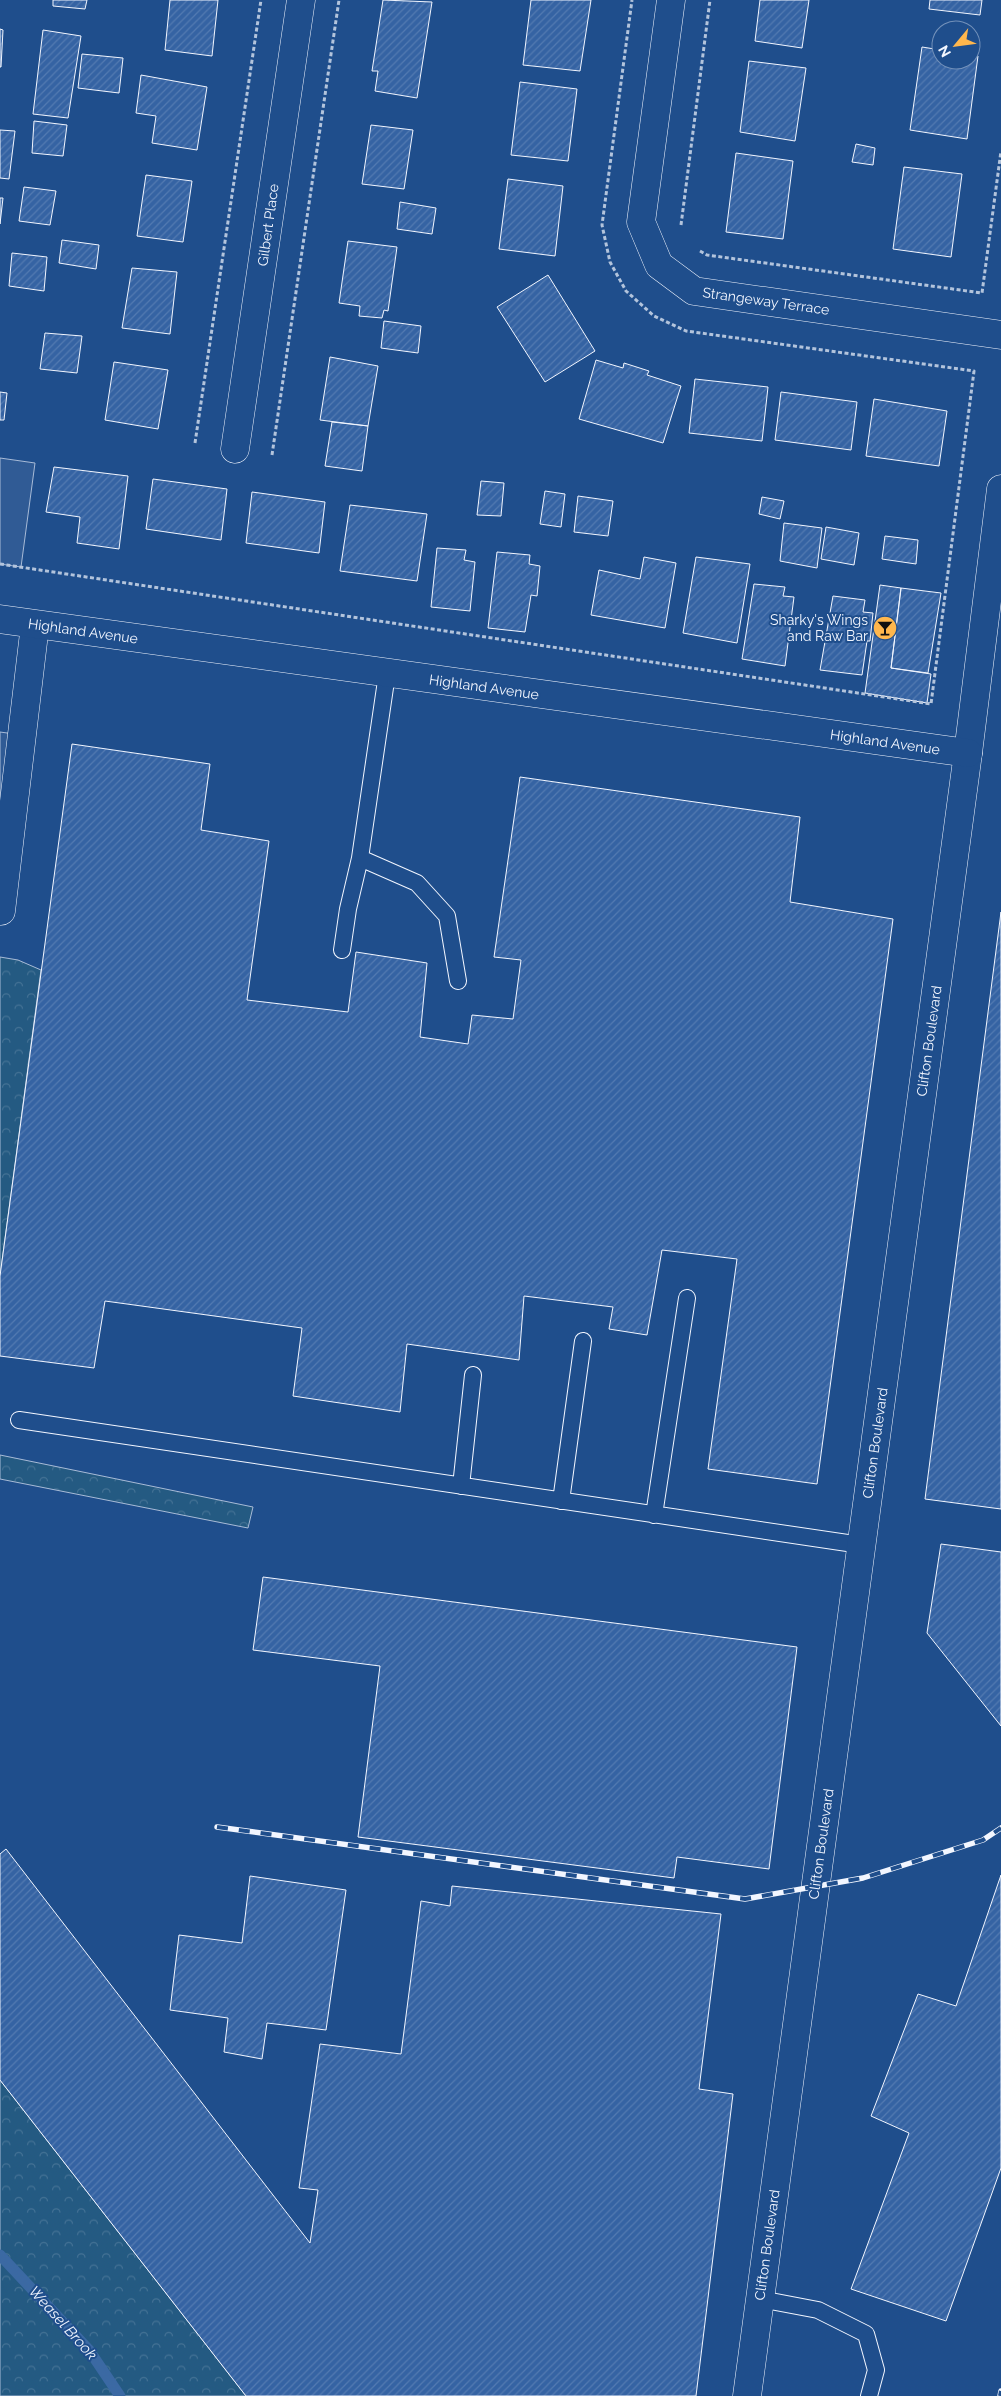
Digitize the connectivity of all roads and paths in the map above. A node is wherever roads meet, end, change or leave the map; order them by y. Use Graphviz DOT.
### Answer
graph roads {
  1 [pos="260,0"];
  2 [pos="301,0"];
  3 [pos="339,0"];
  4 [pos="632,0"];
  5 [pos="671,0"];
  6 [pos="710,0"];
  7 [pos="1001,151"];
  8 [pos="683,231"];
  9 [pos="695,248"];
  10 [pos="1001,335"];
  11 [pos="195,443"];
  12 [pos="235,449"];
  13 [pos="272,455"];
  14 [pos="1001,489"];
  15 [pos="0,564"];
  16 [pos="0,619"];
  17 [pos="35,625"];
  18 [pos="388,674"];
  19 [pos="968,753"];
  20 [pos="360,858"];
  21 [pos="1,911"];
  22 [pos="342,950"];
  23 [pos="458,981"];
  24 [pos="687,1298"];
  25 [pos="583,1341"];
  26 [pos="473,1375"];
  27 [pos="19,1420"];
  28 [pos="461,1486"];
  29 [pos="561,1501"];
  30 [pos="654,1515"];
  31 [pos="861,1545"];
  32 [pos="760,2298"];
  33 [pos="747,2396"];
  34 [pos="869,2396"];
  1 -- 11 [label="path"];
  2 -- 12 [label="street, Gilbert Place"];
  3 -- 13 [label="path"];
  4 -- 15 [label="path"];
  5 -- 10 [label="street, Strangeway Terrace"];
  6 -- 8 [label="path"];
  7 -- 9 [label="path"];
  14 -- 19 [label="street, Clifton Boulevard"];
  16 -- 17 [label="street, Highland Avenue"];
  17 -- 18 [label="street, Highland Avenue"];
  17 -- 21 [label="street"];
  18 -- 19 [label="street, Highland Avenue"];
  18 -- 20 [label="lane"];
  19 -- 31 [label="street, Clifton Boulevard"];
  20 -- 22 [label="lane"];
  20 -- 23 [label="lane"];
  24 -- 30 [label="lane"];
  25 -- 29 [label="lane"];
  26 -- 28 [label="lane"];
  27 -- 28 [label="lane"];
  28 -- 29 [label="lane"];
  29 -- 30 [label="lane"];
  30 -- 31 [label="lane"];
  31 -- 32 [label="street, Clifton Boulevard"];
  32 -- 33 [label="street, Clifton Boulevard"];
  32 -- 34 [label="lane"];
}
